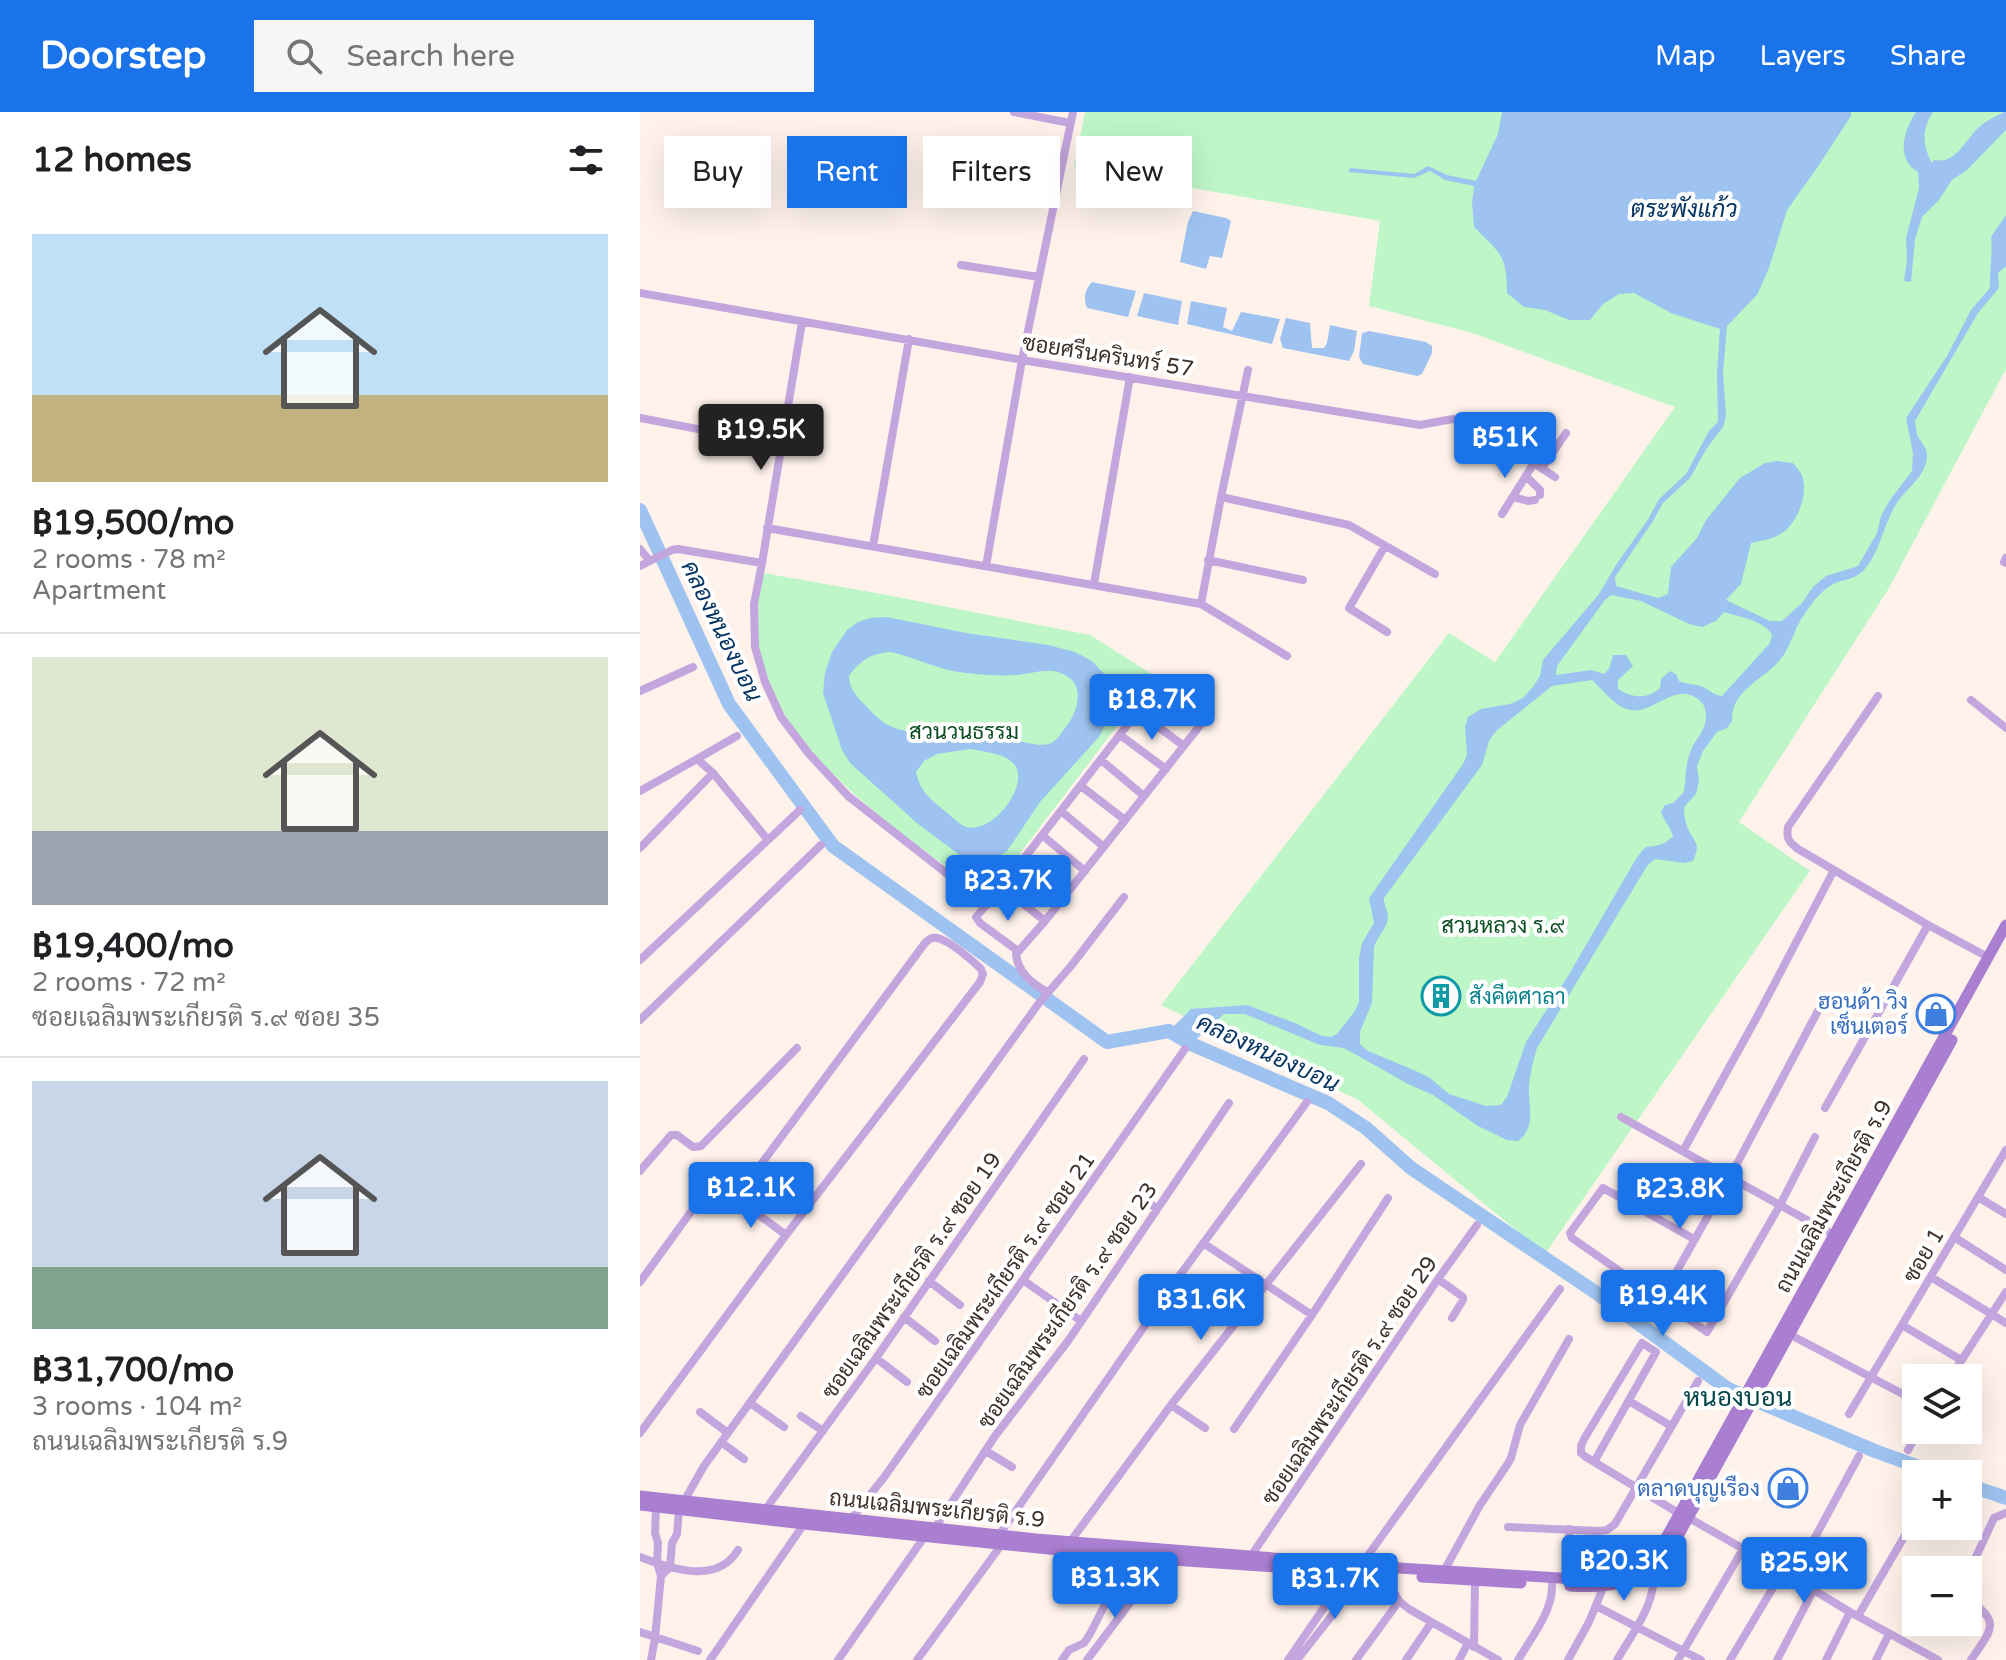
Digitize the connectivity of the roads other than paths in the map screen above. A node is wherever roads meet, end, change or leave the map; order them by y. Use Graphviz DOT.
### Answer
graph roads {
  1 [pos="1014,112"];
  2 [pos="1073,112"];
  3 [pos="1070,123"];
  4 [pos="961,265"];
  5 [pos="1039,277"];
  6 [pos="640,293"];
  7 [pos="802,322"];
  8 [pos="909,339"];
  9 [pos="1022,360"];
  10 [pos="1248,370"];
  11 [pos="1130,377"];
  12 [pos="1242,395"];
  13 [pos="640,418"];
  14 [pos="1566,433"];
  15 [pos="781,445"];
  16 [pos="1538,465"];
  17 [pos="1526,476"];
  18 [pos="1555,477"];
  19 [pos="1221,497"];
  20 [pos="1513,497"];
  21 [pos="1502,514"];
  22 [pos="767,528"];
  23 [pos="873,546"];
  24 [pos="1385,546"];
  25 [pos="640,549"];
  26 [pos="1208,560"];
  27 [pos="650,561"];
  28 [pos="762,563"];
  29 [pos="640,566"];
  30 [pos="986,566"];
  31 [pos="1435,574"];
  32 [pos="1303,580"];
  33 [pos="1094,584"];
  34 [pos="1201,604"];
  35 [pos="1387,632"];
  36 [pos="1287,656"];
  37 [pos="693,667"];
  38 [pos="640,691"];
  39 [pos="1878,696"];
  40 [pos="1971,700"];
  41 [pos="1138,712"];
  42 [pos="2006,728"];
  43 [pos="1120,735"];
  44 [pos="737,736"];
  45 [pos="1184,746"];
  46 [pos="697,759"];
  47 [pos="1101,760"];
  48 [pos="1166,769"];
  49 [pos="713,773"];
  50 [pos="1081,786"];
  51 [pos="640,791"];
  52 [pos="1144,796"];
  53 [pos="800,810"];
  54 [pos="1061,811"];
  55 [pos="1125,820"];
  56 [pos="1042,835"];
  57 [pos="768,840"];
  58 [pos="821,845"];
  59 [pos="1104,847"];
  60 [pos="640,848"];
  61 [pos="1022,862"];
  62 [pos="1834,870"];
  63 [pos="1085,871"];
  64 [pos="1002,887"];
  65 [pos="1065,896"];
  66 [pos="1124,897"];
  67 [pos="987,905"];
  68 [pos="1045,921"];
  69 [pos="1928,925"];
  70 [pos="2006,925"];
  71 [pos="2006,941"];
  72 [pos="1018,951"];
  73 [pos="1988,957"];
  74 [pos="640,960"];
  75 [pos="1046,993"];
  76 [pos="1820,1007"];
  77 [pos="640,1020"];
  78 [pos="797,1048"];
  79 [pos="1185,1049"];
  80 [pos="1084,1059"];
  81 [pos="1307,1102"];
  82 [pos="1229,1103"];
  83 [pos="1825,1108"];
  84 [pos="1621,1117"];
  85 [pos="1815,1137"];
  86 [pos="1683,1151"];
  87 [pos="2005,1154"];
  88 [pos="1361,1164"];
  89 [pos="640,1171"];
  90 [pos="1730,1177"];
  91 [pos="1138,1194"];
  92 [pos="1978,1197"];
  93 [pos="736,1198"];
  94 [pos="1388,1198"];
  95 [pos="1780,1205"];
  96 [pos="1157,1209"];
  97 [pos="2006,1214"];
  98 [pos="1477,1225"];
  99 [pos="786,1235"];
  100 [pos="1834,1235"];
  101 [pos="1954,1237"];
  102 [pos="1694,1239"];
  103 [pos="1203,1243"];
  104 [pos="2006,1270"];
  105 [pos="1931,1277"];
  106 [pos="1438,1279"];
  107 [pos="1023,1280"];
  108 [pos="929,1281"];
  109 [pos="640,1282"];
  110 [pos="1266,1285"];
  111 [pos="1560,1289"];
  112 [pos="2006,1292"];
  113 [pos="1660,1301"];
  114 [pos="960,1305"];
  115 [pos="1312,1315"];
  116 [pos="1991,1315"];
  117 [pos="904,1317"];
  118 [pos="1452,1318"];
  119 [pos="1081,1321"];
  120 [pos="2006,1323"];
  121 [pos="1902,1325"];
  122 [pos="1789,1334"];
  123 [pos="1569,1339"];
  124 [pos="935,1341"];
  125 [pos="876,1358"];
  126 [pos="1961,1360"];
  127 [pos="1959,1364"];
  128 [pos="1871,1377"];
  129 [pos="1698,1381"];
  130 [pos="907,1382"];
  131 [pos="1756,1385"];
  132 [pos="1902,1394"];
  133 [pos="1629,1401"];
  134 [pos="750,1403"];
  135 [pos="1171,1405"];
  136 [pos="700,1412"];
  137 [pos="1849,1414"];
  138 [pos="801,1416"];
  139 [pos="1671,1426"];
  140 [pos="784,1427"];
  141 [pos="1205,1428"];
  142 [pos="1234,1429"];
  143 [pos="823,1431"];
  144 [pos="640,1433"];
  145 [pos="728,1433"];
  146 [pos="721,1442"];
  147 [pos="1911,1444"];
  148 [pos="1908,1450"];
  149 [pos="986,1451"];
  150 [pos="1859,1456"];
  151 [pos="744,1459"];
  152 [pos="1594,1462"];
  153 [pos="1012,1467"];
  154 [pos="1635,1487"];
  155 [pos="640,1496"];
  156 [pos="640,1505"];
  157 [pos="682,1505"];
  158 [pos="656,1507"];
  159 [pos="765,1510"];
  160 [pos="2006,1513"];
  161 [pos="1684,1516"];
  162 [pos="851,1519"];
  163 [pos="804,1524"];
  164 [pos="1508,1527"];
  165 [pos="1569,1529"];
  166 [pos="930,1532"];
  167 [pos="1902,1539"];
  168 [pos="1000,1540"];
  169 [pos="1070,1542"];
  170 [pos="1743,1549"];
  171 [pos="738,1550"];
  172 [pos="1251,1556"];
  173 [pos="1976,1556"];
  174 [pos="640,1557"];
  175 [pos="1127,1557"];
  176 [pos="1163,1559"];
  177 [pos="657,1563"];
  178 [pos="1361,1565"];
  179 [pos="1654,1566"];
  180 [pos="670,1567"];
  181 [pos="1325,1570"];
  182 [pos="1444,1571"];
  183 [pos="1783,1571"];
  184 [pos="1350,1572"];
  185 [pos="1384,1574"];
  186 [pos="661,1576"];
  187 [pos="1793,1578"];
  188 [pos="1568,1579"];
  189 [pos="1475,1581"];
  190 [pos="1552,1585"];
  191 [pos="1603,1588"];
  192 [pos="1813,1591"];
  193 [pos="1330,1599"];
  194 [pos="1399,1601"];
  195 [pos="1340,1604"];
  196 [pos="1596,1606"];
  197 [pos="1982,1610"];
  198 [pos="1854,1614"];
  199 [pos="1431,1623"];
  200 [pos="1636,1628"];
  201 [pos="640,1632"];
  202 [pos="1889,1634"];
  203 [pos="655,1638"];
  204 [pos="1471,1645"];
  205 [pos="1684,1650"];
  206 [pos="698,1651"];
  207 [pos="651,1660"];
  208 [pos="710,1660"];
  209 [pos="838,1660"];
  210 [pos="917,1660"];
  211 [pos="1062,1660"];
  212 [pos="1087,1660"];
  213 [pos="1288,1660"];
  214 [pos="1297,1660"];
  215 [pos="1356,1660"];
  216 [pos="1406,1660"];
  217 [pos="1459,1660"];
  218 [pos="1498,1660"];
  219 [pos="1518,1660"];
  220 [pos="1568,1660"];
  221 [pos="1617,1660"];
  222 [pos="1678,1660"];
  223 [pos="1701,1660"];
  224 [pos="1730,1660"];
  225 [pos="1777,1660"];
  226 [pos="1826,1660"];
  227 [pos="1876,1660"];
  228 [pos="1938,1660"];
  229 [pos="1971,1660"];
  1 -- 3 [label="street"];
  2 -- 3 [label="street"];
  3 -- 5 [label="street"];
  4 -- 5 [label="street"];
  5 -- 9 [label="street"];
  6 -- 7 [label="street, ซอยศรีนครินทร์ 57"];
  7 -- 8 [label="street, ซอยศรีนครินทร์ 57"];
  7 -- 15 [label="street"];
  8 -- 9 [label="street, ซอยศรีนครินทร์ 57"];
  8 -- 23 [label="street"];
  9 -- 11 [label="street, ซอยศรีนครินทร์ 57"];
  9 -- 30 [label="street"];
  10 -- 12 [label="street"];
  11 -- 12 [label="street, ซอยศรีนครินทร์ 57"];
  11 -- 33 [label="street"];
  12 -- 16 [label="street, ซอยศรีนครินทร์ 57"];
  12 -- 19 [label="street"];
  13 -- 15 [label="street"];
  14 -- 16 [label="street"];
  15 -- 22 [label="street"];
  16 -- 17 [label="street"];
  16 -- 18 [label="street, ซอยศรีนครินทร์ 57"];
  17 -- 20 [label="street"];
  17 -- 20 [label="street"];
  19 -- 24 [label="street"];
  19 -- 26 [label="street"];
  20 -- 21 [label="street"];
  22 -- 23 [label="street"];
  22 -- 28 [label="street"];
  23 -- 30 [label="street"];
  24 -- 31 [label="street"];
  24 -- 35 [label="street"];
  25 -- 27 [label="street"];
  26 -- 32 [label="street"];
  26 -- 34 [label="street"];
  27 -- 28 [label="street"];
  27 -- 29 [label="street"];
  28 -- 67 [label="street"];
  30 -- 33 [label="street"];
  33 -- 34 [label="street"];
  34 -- 36 [label="street"];
  37 -- 38 [label="street"];
  39 -- 62 [label="street"];
  40 -- 42 [label="street"];
  41 -- 43 [label="street"];
  41 -- 45 [label="street"];
  41 -- 45 [label="street"];
  43 -- 47 [label="street"];
  43 -- 48 [label="street"];
  44 -- 46 [label="street"];
  45 -- 48 [label="street"];
  46 -- 49 [label="street"];
  46 -- 51 [label="street"];
  47 -- 50 [label="street"];
  47 -- 52 [label="street"];
  48 -- 52 [label="street"];
  49 -- 57 [label="street"];
  49 -- 60 [label="street"];
  50 -- 54 [label="street"];
  50 -- 55 [label="street"];
  52 -- 55 [label="street"];
  53 -- 57 [label="street"];
  54 -- 56 [label="street"];
  54 -- 59 [label="street"];
  55 -- 59 [label="street"];
  56 -- 61 [label="street"];
  56 -- 63 [label="street"];
  57 -- 74 [label="street"];
  58 -- 77 [label="street"];
  59 -- 63 [label="street"];
  61 -- 64 [label="street"];
  61 -- 65 [label="street"];
  62 -- 69 [label="street"];
  62 -- 86 [label="street"];
  63 -- 65 [label="street"];
  64 -- 67 [label="street"];
  64 -- 68 [label="street"];
  65 -- 68 [label="street"];
  66 -- 75 [label="street"];
  67 -- 72 [label="street"];
  68 -- 72 [label="street"];
  69 -- 73 [label="street"];
  69 -- 83 [label="street"];
  70 -- 73 [label="main road, ถนนเฉลิมพระเกียรติ ร.9"];
  71 -- 122 [label="main road, ถนนเฉลิมพระเกียรติ ร.9"];
  72 -- 75 [label="street"];
  73 -- 100 [label="main road, ถนนเฉลิมพระเกียรติ ร.9"];
  75 -- 134 [label="street"];
  76 -- 90 [label="street"];
  78 -- 89 [label="street"];
  79 -- 107 [label="street, ซอยเฉลิมพระเกียรติ ร.๙ ซอย 21"];
  80 -- 108 [label="street, ซอยเฉลิมพระเกียรติ ร.๙ ซอย 19"];
  81 -- 103 [label="street"];
  82 -- 96 [label="street, ซอยเฉลิมพระเกียรติ ร.๙ ซอย 23"];
  84 -- 86 [label="street"];
  85 -- 95 [label="street"];
  86 -- 90 [label="street"];
  87 -- 92 [label="street, ซอย 1"];
  88 -- 110 [label="street"];
  90 -- 95 [label="street"];
  90 -- 102 [label="street"];
  91 -- 96 [label="street"];
  92 -- 97 [label="street"];
  92 -- 101 [label="street, ซอย 1"];
  93 -- 99 [label="street"];
  93 -- 99 [label="street"];
  93 -- 109 [label="street"];
  94 -- 115 [label="street"];
  95 -- 100 [label="street"];
  95 -- 113 [label="street"];
  96 -- 119 [label="street, ซอยเฉลิมพระเกียรติ ร.๙ ซอย 23"];
  98 -- 106 [label="street, ซอยเฉลิมพระเกียรติ ร.๙ ซอย 29"];
  99 -- 144 [label="street"];
  100 -- 131 [label="main road, ถนนเฉลิมพระเกียรติ ร.9"];
  101 -- 104 [label="street"];
  101 -- 105 [label="street, ซอย 1"];
  102 -- 113 [label="street"];
  102 -- 113 [label="street"];
  103 -- 110 [label="street"];
  103 -- 168 [label="street"];
  105 -- 116 [label="street"];
  105 -- 121 [label="street, ซอย 1"];
  106 -- 118 [label="street"];
  106 -- 172 [label="street, ซอยเฉลิมพระเกียรติ ร.๙ ซอย 29"];
  107 -- 119 [label="street"];
  107 -- 162 [label="street, ซอยเฉลิมพระเกียรติ ร.๙ ซอย 21"];
  108 -- 114 [label="street"];
  108 -- 117 [label="street, ซอยเฉลิมพระเกียรติ ร.๙ ซอย 19"];
  110 -- 115 [label="street"];
  110 -- 135 [label="street"];
  111 -- 178 [label="street"];
  112 -- 116 [label="street"];
  115 -- 142 [label="street"];
  116 -- 120 [label="street"];
  116 -- 126 [label="street"];
  117 -- 124 [label="street"];
  117 -- 125 [label="street, ซอยเฉลิมพระเกียรติ ร.๙ ซอย 19"];
  119 -- 149 [label="street, ซอยเฉลิมพระเกียรติ ร.๙ ซอย 23"];
  121 -- 126 [label="street"];
  121 -- 128 [label="street, ซอย 1"];
  122 -- 128 [label="street"];
  122 -- 131 [label="main road, ถนนเฉลิมพระเกียรติ ร.9"];
  123 -- 182 [label="street"];
  125 -- 130 [label="street"];
  125 -- 143 [label="street, ซอยเฉลิมพระเกียรติ ร.๙ ซอย 19"];
  126 -- 127 [label="street"];
  128 -- 132 [label="street"];
  128 -- 137 [label="street, ซอย 1"];
  129 -- 139 [label="street"];
  131 -- 161 [label="main road, ถนนเฉลิมพระเกียรติ ร.9"];
  133 -- 139 [label="street"];
  133 -- 152 [label="street"];
  133 -- 152 [label="street"];
  134 -- 140 [label="street"];
  134 -- 145 [label="street"];
  135 -- 141 [label="street"];
  135 -- 169 [label="street"];
  136 -- 145 [label="street"];
  138 -- 143 [label="street"];
  139 -- 154 [label="street"];
  143 -- 159 [label="street, ซอยเฉลิมพระเกียรติ ร.๙ ซอย 19"];
  145 -- 146 [label="street"];
  146 -- 151 [label="street"];
  146 -- 157 [label="street"];
  147 -- 148 [label="street"];
  149 -- 153 [label="street"];
  149 -- 166 [label="street, ซอยเฉลิมพระเกียรติ ร.๙ ซอย 23"];
  150 -- 187 [label="street"];
  152 -- 154 [label="street"];
  154 -- 161 [label="street"];
  154 -- 165 [label="street"];
  155 -- 157 [label="main road, ถนนเฉลิมพระเกียรติ ร.9"];
  156 -- 158 [label="main road, ถนนเฉลิมพระเกียรติ ร.9"];
  157 -- 158 [label="main road, ถนนเฉลิมพระเกียรติ ร.9"];
  157 -- 159 [label="main road, ถนนเฉลิมพระเกียรติ ร.9"];
  157 -- 163 [label="main road, ถนนเฉลิมพระเกียรติ ร.9"];
  157 -- 180 [label="street"];
  158 -- 177 [label="street"];
  159 -- 162 [label="main road, ถนนเฉลิมพระเกียรติ ร.9"];
  160 -- 173 [label="street"];
  161 -- 170 [label="street"];
  161 -- 179 [label="main road, ถนนเฉลิมพระเกียรติ ร.9"];
  161 -- 188 [label="main road, ถนนเฉลิมพระเกียรติ ร.9"];
  162 -- 166 [label="main road, ถนนเฉลิมพระเกียรติ ร.9"];
  163 -- 166 [label="main road, ถนนเฉลิมพระเกียรติ ร.9"];
  163 -- 208 [label="street"];
  164 -- 165 [label="street"];
  165 -- 188 [label="street"];
  166 -- 168 [label="main road, ถนนเฉลิมพระเกียรติ ร.9"];
  166 -- 209 [label="street, ซอยเฉลิมพระเกียรติ ร.๙ ซอย 23"];
  167 -- 198 [label="street"];
  168 -- 169 [label="main road, ถนนเฉลิมพระเกียรติ ร.9"];
  168 -- 175 [label="main road, ถนนเฉลิมพระเกียรติ ร.9"];
  168 -- 210 [label="street"];
  169 -- 172 [label="main road, ถนนเฉลิมพระเกียรติ ร.9"];
  170 -- 183 [label="street"];
  170 -- 205 [label="street"];
  171 -- 180 [label="street"];
  172 -- 178 [label="main road, ถนนเฉลิมพระเกียรติ ร.9"];
  174 -- 177 [label="street"];
  175 -- 176 [label="main road, ถนนเฉลิมพระเกียรติ ร.9"];
  175 -- 211 [label="street"];
  176 -- 181 [label="main road, ถนนเฉลิมพระเกียรติ ร.9"];
  176 -- 212 [label="street"];
  177 -- 180 [label="street"];
  177 -- 186 [label="street"];
  178 -- 182 [label="main road, ถนนเฉลิมพระเกียรติ ร.9"];
  179 -- 191 [label="main road, ถนนเฉลิมพระเกียรติ ร.9"];
  179 -- 200 [label="street"];
  180 -- 186 [label="street"];
  181 -- 184 [label="main road, ถนนเฉลิมพระเกียรติ ร.9"];
  181 -- 193 [label="street"];
  182 -- 188 [label="main road, ถนนเฉลิมพระเกียรติ ร.9"];
  183 -- 187 [label="street"];
  183 -- 224 [label="street"];
  184 -- 185 [label="main road, ถนนเฉลิมพระเกียรติ ร.9"];
  184 -- 195 [label="street"];
  185 -- 189 [label="main road, ถนนเฉลิมพระเกียรติ ร.9"];
  185 -- 194 [label="street"];
  186 -- 203 [label="street"];
  187 -- 192 [label="street"];
  189 -- 190 [label="main road, ถนนเฉลิมพระเกียรติ ร.9"];
  189 -- 204 [label="street"];
  190 -- 191 [label="main road, ถนนเฉลิมพระเกียรติ ร.9"];
  190 -- 219 [label="street"];
  191 -- 196 [label="street"];
  192 -- 198 [label="street"];
  192 -- 225 [label="street"];
  193 -- 195 [label="street"];
  193 -- 213 [label="street"];
  194 -- 199 [label="street"];
  194 -- 215 [label="street"];
  195 -- 214 [label="street"];
  196 -- 200 [label="street"];
  196 -- 220 [label="street"];
  197 -- 229 [label="street"];
  198 -- 202 [label="street"];
  198 -- 226 [label="street"];
  199 -- 204 [label="street"];
  199 -- 216 [label="street"];
  200 -- 205 [label="street"];
  200 -- 221 [label="street"];
  201 -- 203 [label="street"];
  202 -- 227 [label="street"];
  202 -- 228 [label="street"];
  203 -- 206 [label="street"];
  203 -- 207 [label="street"];
  204 -- 217 [label="street"];
  204 -- 218 [label="street"];
  205 -- 222 [label="street"];
  205 -- 223 [label="street"];
}
